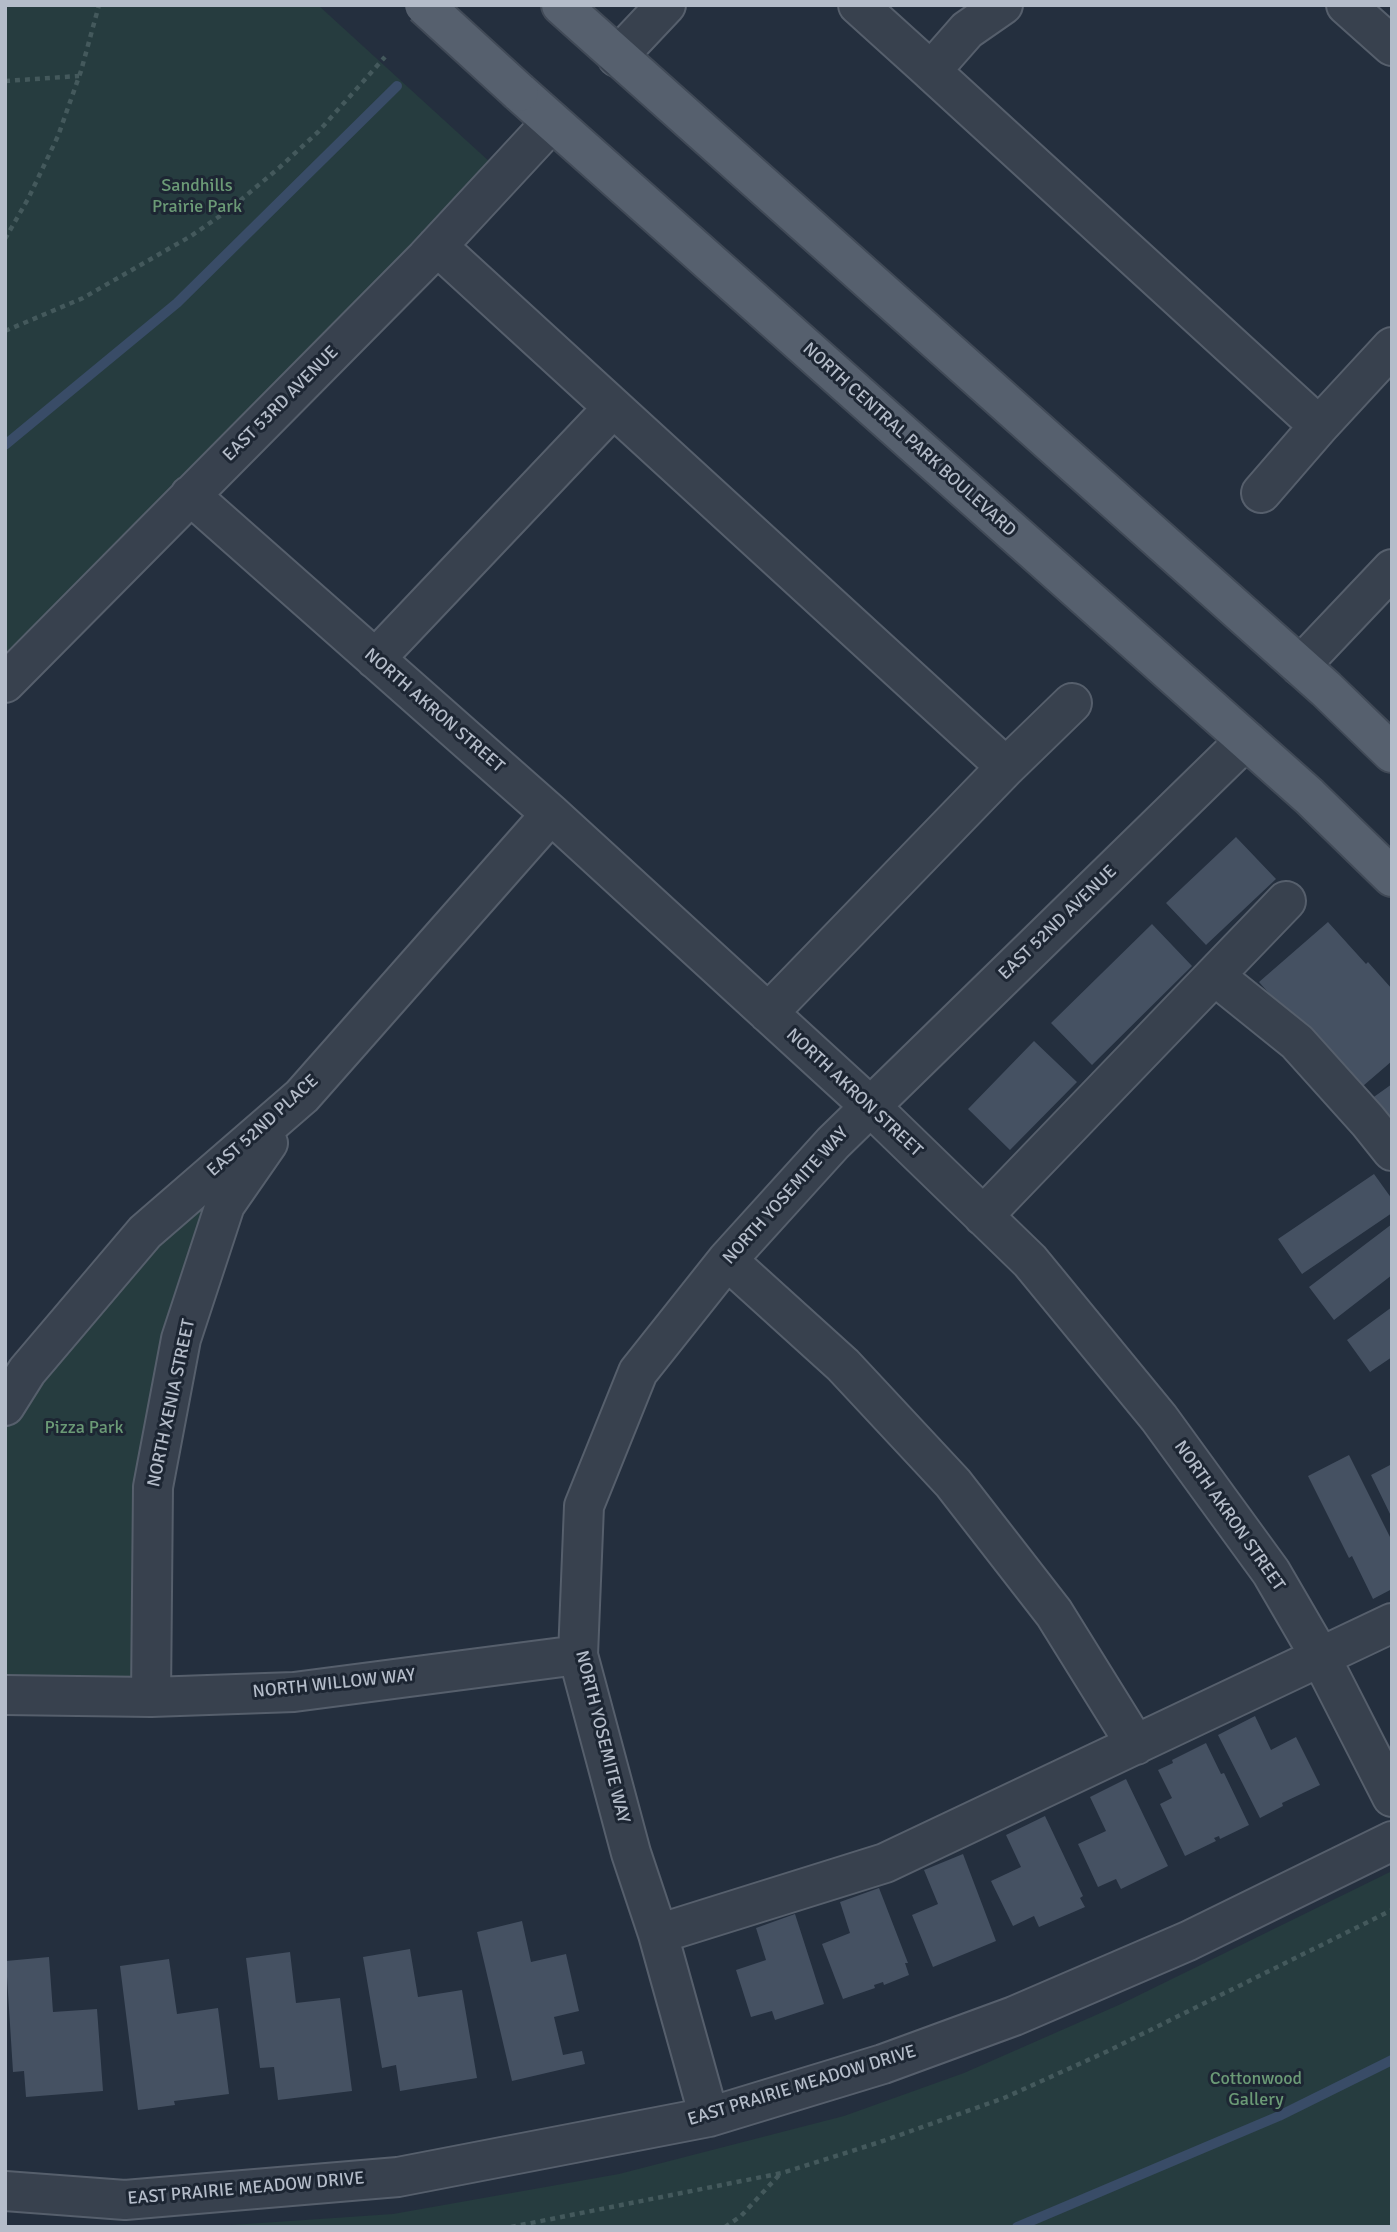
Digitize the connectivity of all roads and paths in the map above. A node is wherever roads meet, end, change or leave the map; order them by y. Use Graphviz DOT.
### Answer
graph roads {
  1 [pos="99,5"];
  2 [pos="424,5"];
  3 [pos="666,5"];
  4 [pos="858,5"];
  5 [pos="1003,5"];
  6 [pos="1346,5"];
  7 [pos="573,16"];
  8 [pos="1392,46"];
  9 [pos="385,57"];
  10 [pos="617,57"];
  11 [pos="931,71"];
  12 [pos="79,76"];
  13 [pos="5,81"];
  14 [pos="552,122"];
  15 [pos="5,239"];
  16 [pos="437,246"];
  17 [pos="5,331"];
  18 [pos="1392,347"];
  19 [pos="614,408"];
  20 [pos="1319,426"];
  21 [pos="1261,493"];
  22 [pos="190,495"];
  23 [pos="1392,569"];
  24 [pos="375,659"];
  25 [pos="1300,666"];
  26 [pos="5,682"];
  27 [pos="1072,703"];
  28 [pos="1245,740"];
  29 [pos="1392,753"];
  30 [pos="1006,767"];
  31 [pos="551,814"];
  32 [pos="1392,877"];
  33 [pos="1286,901"];
  34 [pos="1215,976"];
  35 [pos="768,1013"];
  36 [pos="302,1096"];
  37 [pos="870,1106"];
  38 [pos="1392,1152"];
  39 [pos="983,1216"];
  40 [pos="727,1260"];
  41 [pos="5,1406"];
  42 [pos="1392,1623"];
  43 [pos="578,1655"];
  44 [pos="1321,1658"];
  45 [pos="5,1695"];
  46 [pos="151,1697"];
  47 [pos="1136,1745"];
  48 [pos="1392,1797"];
  49 [pos="1392,1841"];
  50 [pos="1392,1910"];
  51 [pos="658,1934"];
  52 [pos="709,2117"];
  53 [pos="782,2172"];
  54 [pos="5,2191"];
  55 [pos="511,2227"];
  56 [pos="725,2227"];
  1 -- 12 [label="path"];
  2 -- 14 [label="main road, NORTH CENTRAL PARK BOULEVARD, bridge"];
  3 -- 10 [label="street"];
  4 -- 11 [label="street"];
  5 -- 11 [label="street"];
  6 -- 8 [label="street"];
  7 -- 10 [label="main road"];
  9 -- 17 [label="path"];
  10 -- 25 [label="main road"];
  11 -- 20 [label="street"];
  12 -- 13 [label="path"];
  12 -- 15 [label="path"];
  14 -- 16 [label="street, EAST 53RD AVENUE"];
  14 -- 28 [label="main road, NORTH CENTRAL PARK BOULEVARD"];
  16 -- 19 [label="street"];
  16 -- 22 [label="street, EAST 53RD AVENUE"];
  18 -- 20 [label="street"];
  19 -- 24 [label="street"];
  19 -- 30 [label="street"];
  20 -- 21 [label="street"];
  22 -- 24 [label="street, NORTH AKRON STREET"];
  22 -- 26 [label="street, EAST 53RD AVENUE"];
  23 -- 25 [label="street"];
  24 -- 31 [label="street, NORTH AKRON STREET"];
  25 -- 29 [label="main road"];
  27 -- 30 [label="street"];
  28 -- 32 [label="main road, NORTH CENTRAL PARK BOULEVARD"];
  28 -- 37 [label="street, EAST 52ND AVENUE"];
  30 -- 35 [label="street"];
  31 -- 35 [label="street, NORTH AKRON STREET"];
  31 -- 36 [label="street, EAST 52ND PLACE"];
  33 -- 34 [label="street"];
  34 -- 38 [label="street"];
  34 -- 39 [label="street"];
  35 -- 37 [label="street, NORTH AKRON STREET"];
  36 -- 41 [label="street, EAST 52ND PLACE"];
  36 -- 46 [label="street, NORTH XENIA STREET"];
  37 -- 39 [label="street, NORTH AKRON STREET"];
  37 -- 40 [label="street, NORTH YOSEMITE WAY"];
  39 -- 44 [label="street, NORTH AKRON STREET"];
  40 -- 43 [label="street, NORTH YOSEMITE WAY"];
  40 -- 47 [label="street"];
  42 -- 44 [label="street"];
  43 -- 46 [label="street, NORTH WILLOW WAY"];
  43 -- 51 [label="street, NORTH YOSEMITE WAY"];
  44 -- 47 [label="street"];
  44 -- 48 [label="street, NORTH AKRON STREET"];
  45 -- 46 [label="street, NORTH WILLOW WAY"];
  47 -- 51 [label="street"];
  49 -- 52 [label="street, EAST PRAIRIE MEADOW DRIVE"];
  50 -- 53 [label="path"];
  51 -- 52 [label="street, NORTH YOSEMITE WAY"];
  52 -- 54 [label="street, EAST PRAIRIE MEADOW DRIVE"];
  53 -- 55 [label="path"];
  53 -- 56 [label="path"];
}
